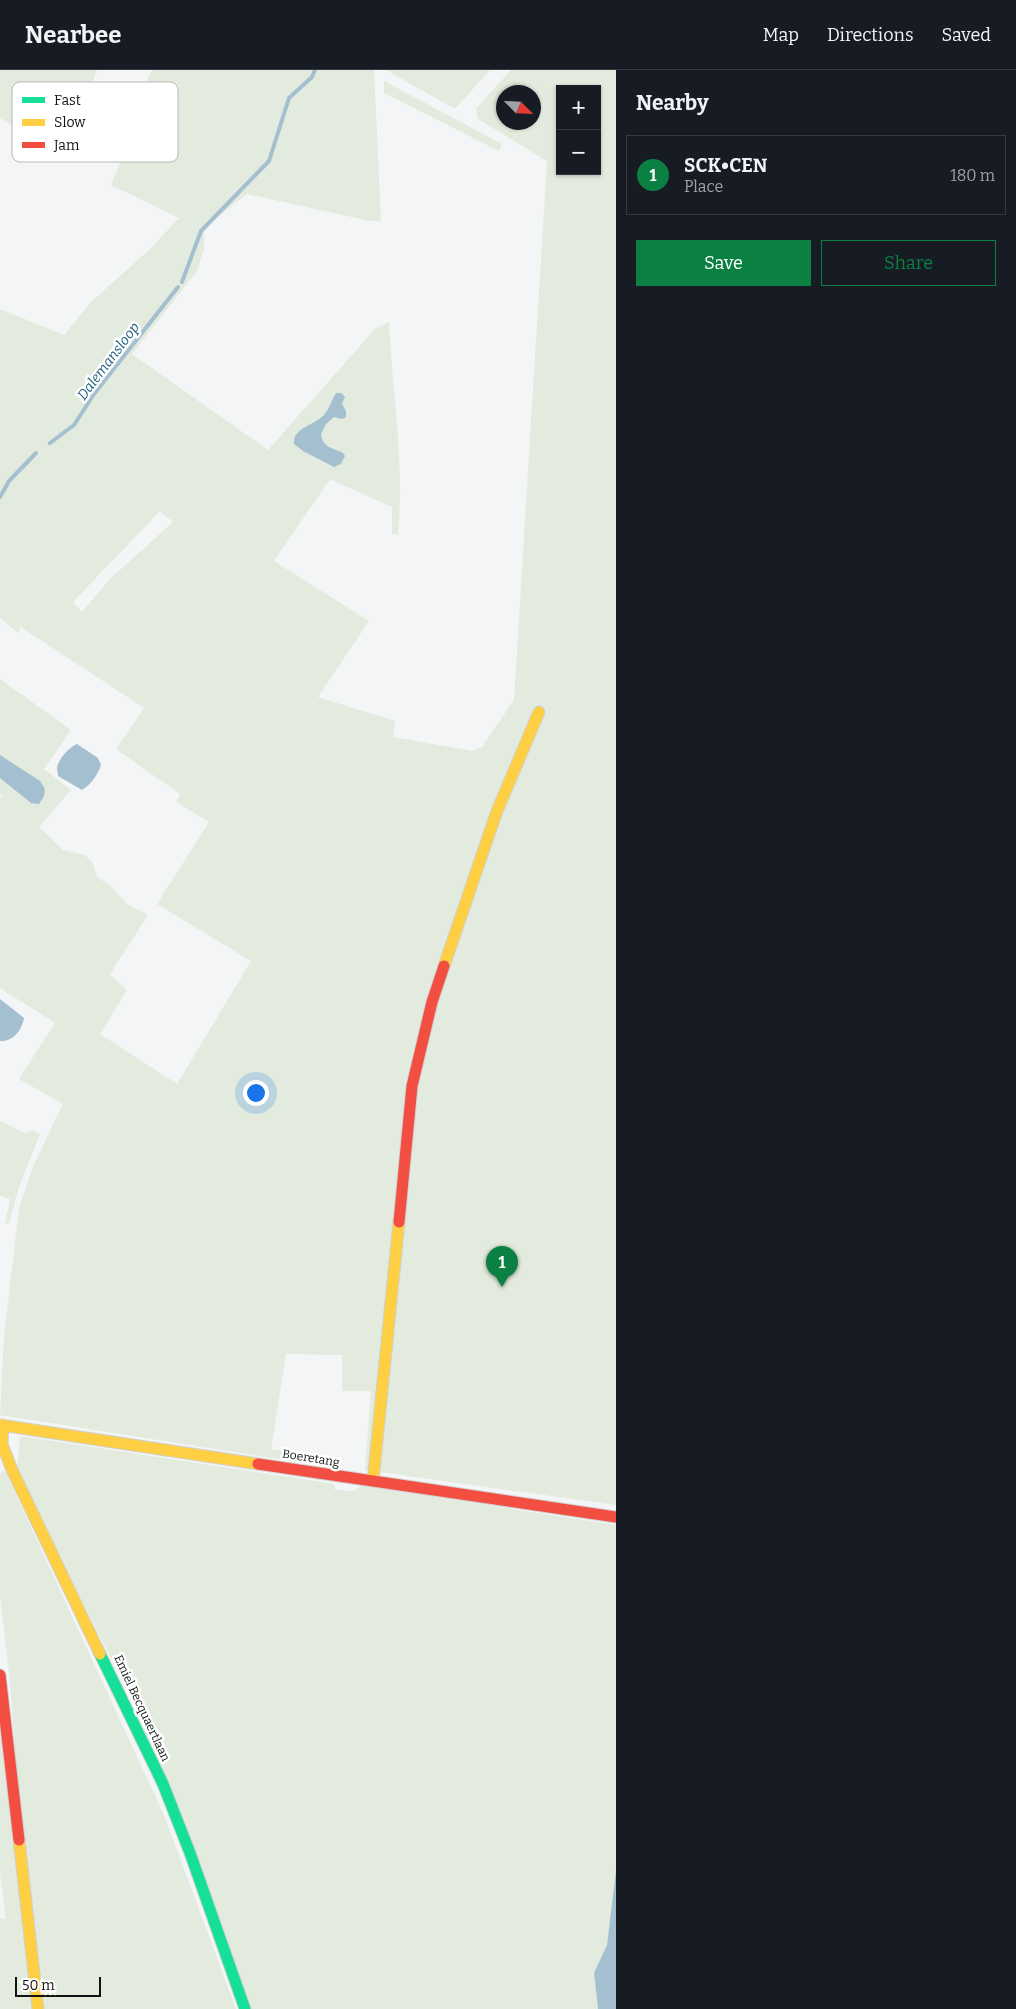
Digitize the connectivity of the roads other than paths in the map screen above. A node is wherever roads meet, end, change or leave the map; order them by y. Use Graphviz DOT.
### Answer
graph roads {
  1 [pos="539,712"];
  2 [pos="1,1425"];
  3 [pos="373,1481"];
  4 [pos="616,1517"];
  5 [pos="0,1675"];
  6 [pos="38,2009"];
  7 [pos="245,2009"];
  1 -- 3 [label="street"];
  2 -- 3 [label="street, Boeretang"];
  2 -- 7 [label="street, Emiel Becquaertlaan"];
  3 -- 4 [label="street, Boeretang"];
  5 -- 6 [label="street"];
}
